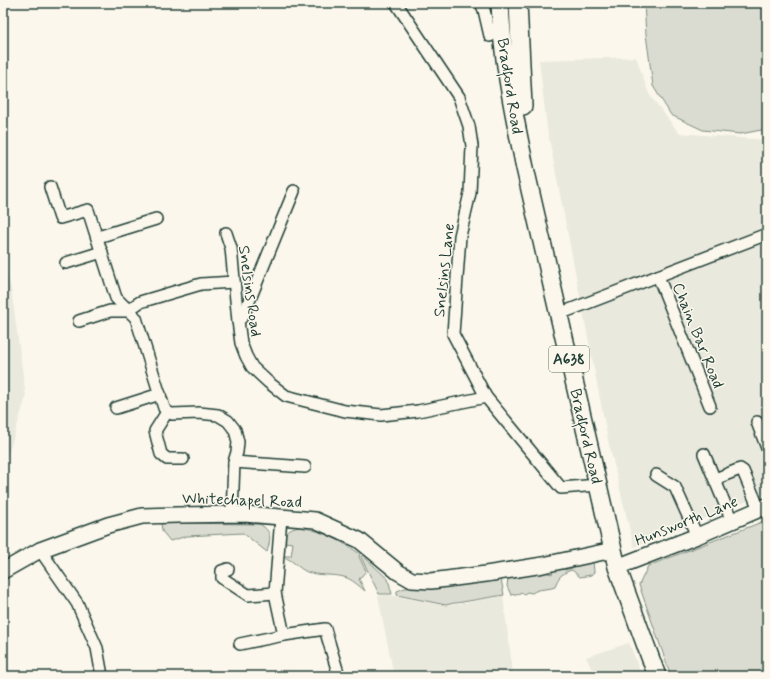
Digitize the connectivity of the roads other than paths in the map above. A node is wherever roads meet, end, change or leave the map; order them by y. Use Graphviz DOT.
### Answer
graph roads {
  1 [pos="396,3"];
  2 [pos="481,3"];
  3 [pos="500,3"];
  4 [pos="518,3"];
  5 [pos="490,36"];
  6 [pos="525,168"];
  7 [pos="50,187"];
  8 [pos="294,190"];
  9 [pos="156,219"];
  10 [pos="226,233"];
  11 [pos="767,234"];
  12 [pos="98,237"];
  13 [pos="102,252"];
  14 [pos="66,263"];
  15 [pos="658,276"];
  16 [pos="234,282"];
  17 [pos="127,310"];
  18 [pos="559,314"];
  19 [pos="79,321"];
  20 [pos="238,321"];
  21 [pos="160,394"];
  22 [pos="486,397"];
  23 [pos="710,406"];
  24 [pos="116,408"];
  25 [pos="167,412"];
  26 [pos="757,422"];
  27 [pos="767,448"];
  28 [pos="704,454"];
  29 [pos="183,459"];
  30 [pos="234,462"];
  31 [pos="305,466"];
  32 [pos="656,474"];
  33 [pos="715,480"];
  34 [pos="598,485"];
  35 [pos="763,508"];
  36 [pos="232,514"];
  37 [pos="281,517"];
  38 [pos="732,521"];
  39 [pos="697,536"];
  40 [pos="40,550"];
  41 [pos="613,550"];
  42 [pos="618,567"];
  43 [pos="228,569"];
  44 [pos="3,571"];
  45 [pos="275,593"];
  46 [pos="284,635"];
  47 [pos="240,644"];
  48 [pos="102,676"];
  49 [pos="340,676"];
  50 [pos="657,676"];
  1 -- 22 [label="street, Snelsins Lane"];
  2 -- 5 [label="street, Bradford Road"];
  3 -- 6 [label="main road, Bradford Road"];
  4 -- 6 [label="main road, Bradford Road / A638"];
  6 -- 18 [label="main road, Bradford Road / A638"];
  7 -- 12 [label="street"];
  8 -- 20 [label="street"];
  9 -- 12 [label="street"];
  10 -- 16 [label="street, Snelsins Road"];
  11 -- 15 [label="street, Chain Bar Road"];
  12 -- 13 [label="street"];
  13 -- 14 [label="street"];
  13 -- 17 [label="street"];
  15 -- 18 [label="street, Chain Bar Road"];
  15 -- 23 [label="street, Chain Bar Road"];
  16 -- 17 [label="street"];
  16 -- 20 [label="street, Snelsins Road"];
  17 -- 19 [label="street"];
  17 -- 21 [label="street"];
  18 -- 34 [label="main road, Bradford Road / A638"];
  20 -- 22 [label="street, Snelsins Road"];
  21 -- 24 [label="street"];
  21 -- 25 [label="street"];
  22 -- 34 [label="street, Snelsins Lane"];
  25 -- 29 [label="street"];
  25 -- 30 [label="street"];
  26 -- 27 [label="street"];
  28 -- 33 [label="street"];
  30 -- 31 [label="street"];
  30 -- 36 [label="street"];
  32 -- 39 [label="street"];
  33 -- 35 [label="street"];
  33 -- 38 [label="street"];
  34 -- 41 [label="main road, Bradford Road / A638"];
  35 -- 38 [label="street, Hunsworth Lane"];
  36 -- 37 [label="street, Whitechapel Road"];
  36 -- 40 [label="street, Whitechapel Road"];
  37 -- 41 [label="street, Whitechapel Road"];
  37 -- 45 [label="street"];
  38 -- 39 [label="street, Hunsworth Lane"];
  39 -- 42 [label="street, Hunsworth Lane"];
  40 -- 44 [label="street, Whitechapel Road"];
  40 -- 48 [label="street"];
  41 -- 42 [label="main road, Bradford Road / A638"];
  42 -- 50 [label="main road, Bradford Road / A638"];
  43 -- 45 [label="street"];
  45 -- 46 [label="street"];
  46 -- 47 [label="street"];
  46 -- 49 [label="street"];
}
